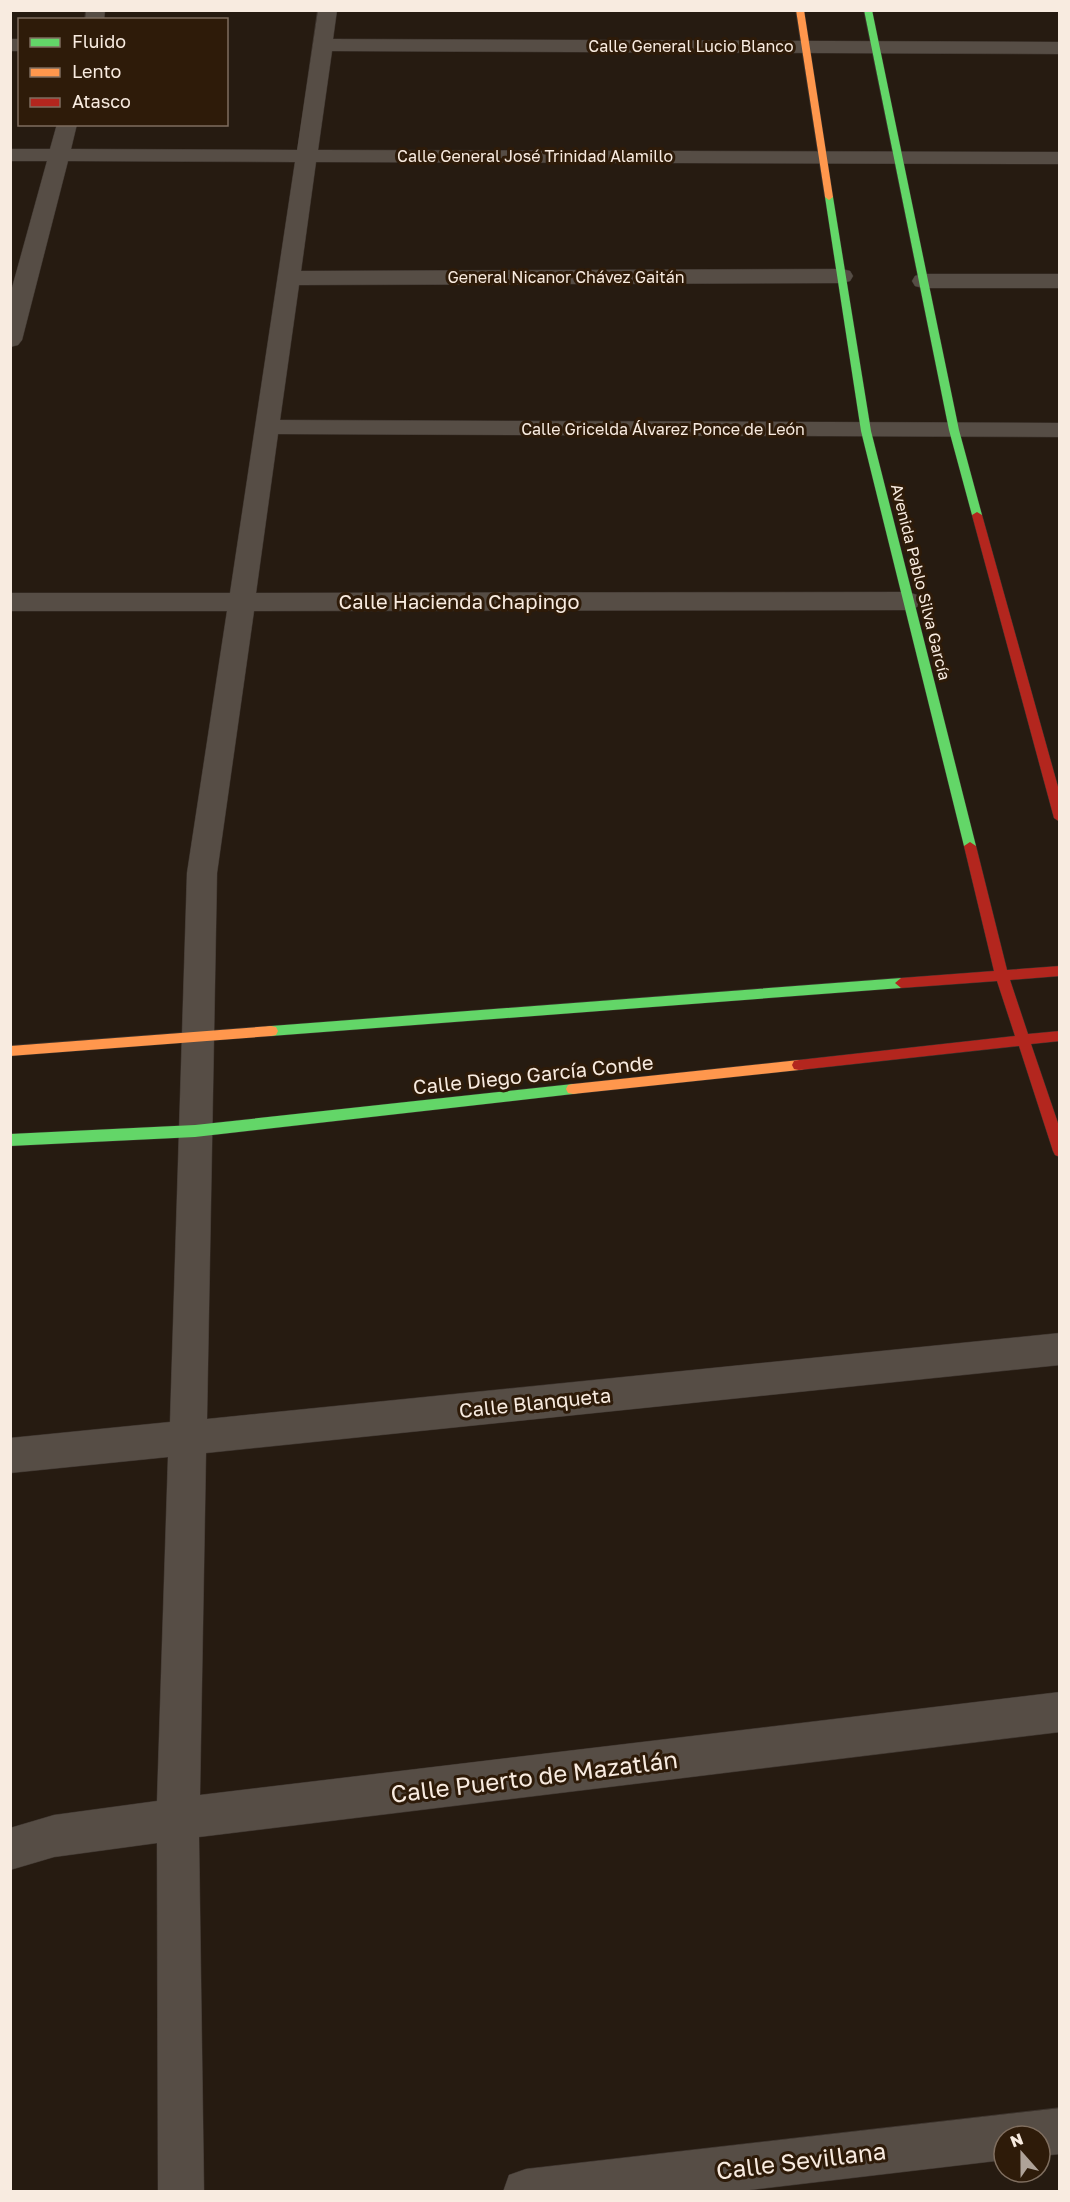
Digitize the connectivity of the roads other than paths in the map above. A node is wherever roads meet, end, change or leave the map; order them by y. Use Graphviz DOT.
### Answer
graph roads {
  1 [pos="328,10"];
  2 [pos="800,10"];
  3 [pos="868,10"];
  4 [pos="323,45"];
  5 [pos="806,46"];
  6 [pos="875,47"];
  7 [pos="1059,48"];
  8 [pos="66,126"];
  9 [pos="10,155"];
  10 [pos="59,155"];
  11 [pos="307,156"];
  12 [pos="823,157"];
  13 [pos="898,158"];
  14 [pos="1059,158"];
  15 [pos="842,276"];
  16 [pos="19,278"];
  17 [pos="289,278"];
  18 [pos="923,281"];
  19 [pos="1059,281"];
  20 [pos="10,340"];
  21 [pos="267,427"];
  22 [pos="954,430"];
  23 [pos="1059,430"];
  24 [pos="866,431"];
  25 [pos="908,601"];
  26 [pos="10,602"];
  27 [pos="242,602"];
  28 [pos="1059,818"];
  29 [pos="1059,972"];
  30 [pos="1002,976"];
  31 [pos="1059,1036"];
  32 [pos="198,1037"];
  33 [pos="1023,1040"];
  34 [pos="10,1051"];
  35 [pos="195,1131"];
  36 [pos="10,1140"];
  37 [pos="1059,1151"];
  38 [pos="1059,1349"];
  39 [pos="188,1437"];
  40 [pos="10,1456"];
  41 [pos="1059,1712"];
  42 [pos="178,1819"];
  43 [pos="10,1850"];
  44 [pos="992,2138"];
  45 [pos="181,2192"];
  46 [pos="526,2192"];
  1 -- 4 [label="street"];
  2 -- 5 [label="main road, Avenida Pablo Silva García"];
  3 -- 6 [label="main road"];
  4 -- 5 [label="street, Calle General Lucio Blanco"];
  4 -- 11 [label="street"];
  5 -- 6 [label="street, Calle General Lucio Blanco"];
  5 -- 12 [label="main road, Avenida Pablo Silva García"];
  6 -- 7 [label="street, Calle General Lucio Blanco"];
  6 -- 13 [label="main road"];
  8 -- 10 [label="street"];
  9 -- 10 [label="street, Calle General José Trinidad Alamillo"];
  10 -- 11 [label="street, Calle General José Trinidad Alamillo"];
  10 -- 16 [label="street"];
  11 -- 12 [label="street, Calle General José Trinidad Alamillo"];
  11 -- 17 [label="street"];
  12 -- 13 [label="street, Calle General José Trinidad Alamillo"];
  12 -- 15 [label="main road, Avenida Pablo Silva García"];
  13 -- 14 [label="street, Calle General José Trinidad Alamillo"];
  13 -- 18 [label="main road"];
  15 -- 17 [label="street, General Nicanor Chávez Gaitán"];
  15 -- 24 [label="main road, Avenida Pablo Silva García"];
  16 -- 20 [label="street"];
  17 -- 21 [label="street"];
  18 -- 19 [label="street"];
  18 -- 22 [label="main road"];
  21 -- 24 [label="street, Calle Gricelda Álvarez Ponce de León"];
  21 -- 27 [label="street"];
  22 -- 23 [label="street, Calle Gricelda Álvarez Ponce de León"];
  22 -- 24 [label="street, Calle Gricelda Álvarez Ponce de León"];
  22 -- 28 [label="main road"];
  24 -- 25 [label="main road, Avenida Pablo Silva García"];
  25 -- 27 [label="street, Calle Hacienda Chapingo"];
  25 -- 30 [label="main road, Avenida Pablo Silva García"];
  26 -- 27 [label="street, Calle Hacienda Chapingo"];
  27 -- 32 [label="street"];
  29 -- 30 [label="main road"];
  30 -- 32 [label="main road"];
  30 -- 33 [label="main road, Avenida Pablo Silva García"];
  31 -- 33 [label="main road, Calle Diego García Conde"];
  32 -- 34 [label="main road"];
  32 -- 35 [label="street"];
  33 -- 35 [label="main road, Calle Diego García Conde"];
  33 -- 37 [label="main road, Avenida Pablo Silva García"];
  35 -- 36 [label="main road, Calle Diego García Conde"];
  35 -- 39 [label="street"];
  38 -- 39 [label="street, Calle Blanqueta"];
  39 -- 40 [label="street, Calle Blanqueta"];
  39 -- 42 [label="street"];
  41 -- 42 [label="street, Calle Puerto de Mazatlán"];
  42 -- 43 [label="street, Calle Puerto de Mazatlán"];
  42 -- 45 [label="street"];
  44 -- 46 [label="street, Calle Sevillana"];
}
